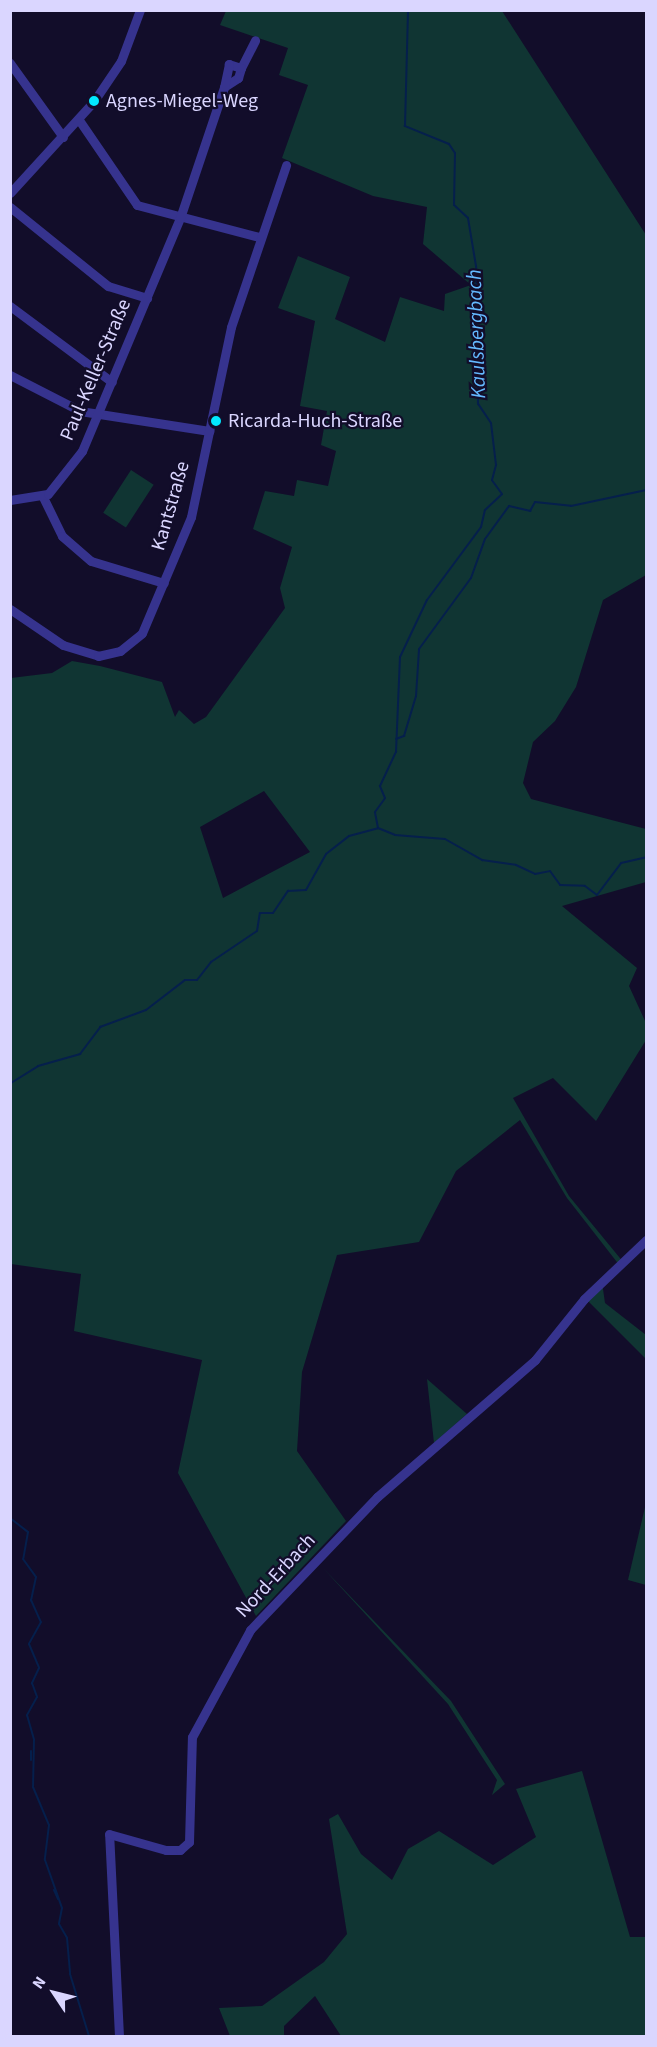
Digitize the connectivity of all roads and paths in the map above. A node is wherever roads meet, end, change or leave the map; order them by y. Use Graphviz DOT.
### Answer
graph roads {
  1 [pos="140,10"];
  2 [pos="255,40"];
  3 [pos="10,63"];
  4 [pos="80,120"];
  5 [pos="63,137"];
  6 [pos="286,165"];
  7 [pos="10,194"];
  8 [pos="10,207"];
  9 [pos="180,218"];
  10 [pos="259,237"];
  11 [pos="147,298"];
  12 [pos="10,306"];
  13 [pos="10,375"];
  14 [pos="112,382"];
  15 [pos="98,416"];
  16 [pos="209,431"];
  17 [pos="43,497"];
  18 [pos="10,500"];
  19 [pos="164,583"];
  20 [pos="10,609"];
  21 [pos="646,1240"];
  22 [pos="119,2037"];
  1 -- 4 [label="street"];
  2 -- 9 [label="street"];
  3 -- 5 [label="street"];
  4 -- 5 [label="street"];
  4 -- 9 [label="street"];
  5 -- 7 [label="street"];
  6 -- 10 [label="street, Kantstraße"];
  8 -- 11 [label="street"];
  9 -- 10 [label="street"];
  9 -- 11 [label="street, Paul-Keller-Straße"];
  10 -- 16 [label="street, Kantstraße"];
  11 -- 14 [label="street, Paul-Keller-Straße"];
  12 -- 14 [label="street"];
  13 -- 15 [label="street"];
  14 -- 15 [label="street, Paul-Keller-Straße"];
  15 -- 16 [label="street"];
  15 -- 17 [label="street, Paul-Keller-Straße"];
  16 -- 19 [label="street, Kantstraße"];
  17 -- 18 [label="street"];
  17 -- 19 [label="street"];
  19 -- 20 [label="street, Kantstraße"];
  21 -- 22 [label="street, Nord-Erbach"];
}
